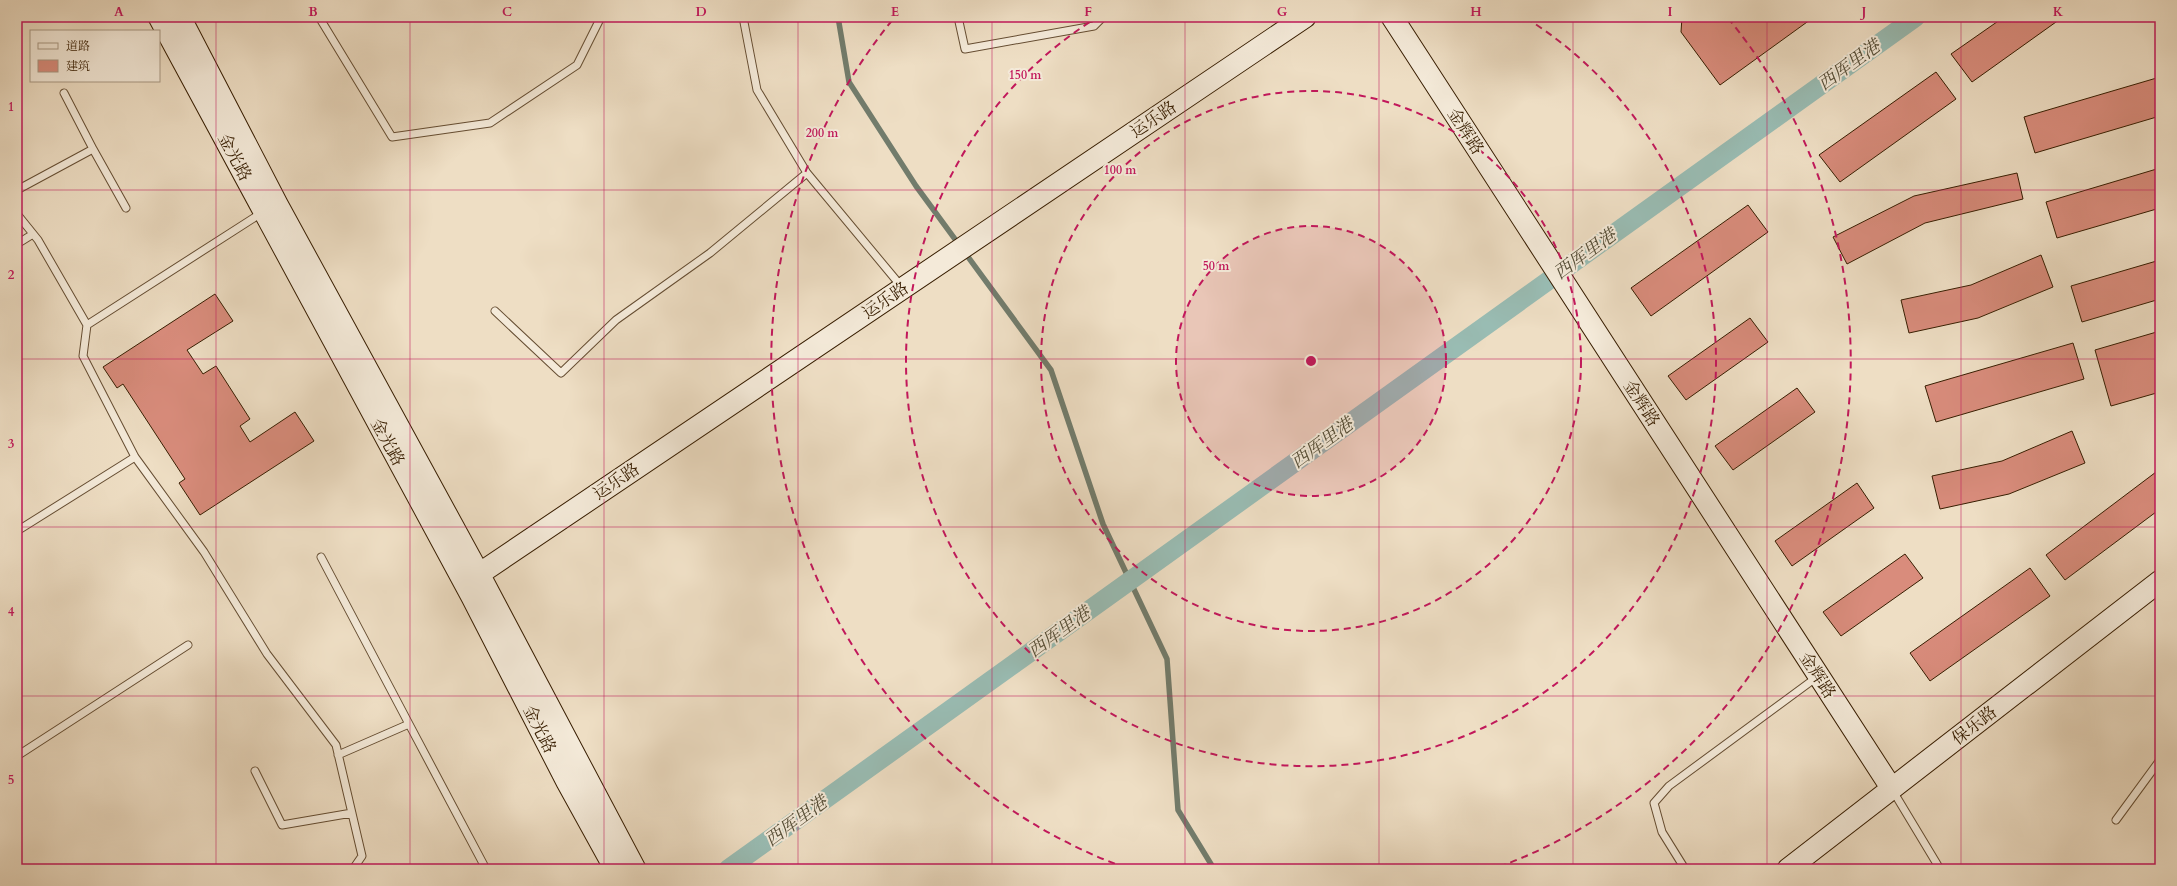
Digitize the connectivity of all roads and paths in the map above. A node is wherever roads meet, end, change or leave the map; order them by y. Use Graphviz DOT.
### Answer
graph roads {
  1 [pos="159,17"];
  2 [pos="180,17"];
  3 [pos="319,17"];
  4 [pos="601,17"];
  5 [pos="743,17"];
  6 [pos="958,17"];
  7 [pos="1103,17"];
  8 [pos="1305,17"];
  9 [pos="1392,17"];
  10 [pos="64,94"];
  11 [pos="93,149"];
  12 [pos="807,174"];
  13 [pos="17,190"];
  14 [pos="126,208"];
  15 [pos="270,208"];
  16 [pos="17,214"];
  17 [pos="33,234"];
  18 [pos="17,244"];
  19 [pos="902,288"];
  20 [pos="495,311"];
  21 [pos="87,325"];
  22 [pos="135,457"];
  23 [pos="17,531"];
  24 [pos="321,557"];
  25 [pos="472,579"];
  26 [pos="2160,581"];
  27 [pos="188,645"];
  28 [pos="1819,676"];
  29 [pos="409,724"];
  30 [pos="338,755"];
  31 [pos="17,756"];
  32 [pos="2160,760"];
  33 [pos="255,771"];
  34 [pos="1892,789"];
  35 [pos="352,813"];
  36 [pos="2116,820"];
  37 [pos="352,869"];
  38 [pos="486,869"];
  39 [pos="616,869"];
  40 [pos="635,869"];
  41 [pos="1686,869"];
  42 [pos="1788,869"];
  43 [pos="1940,869"];
  1 -- 15 [label="street, 金光路"];
  2 -- 15 [label="street, 金光路"];
  3 -- 4 [label="lane"];
  5 -- 12 [label="lane"];
  6 -- 7 [label="lane"];
  8 -- 19 [label="street, 运乐路"];
  9 -- 28 [label="street, 金辉路"];
  10 -- 11 [label="lane"];
  11 -- 13 [label="lane"];
  11 -- 14 [label="lane"];
  12 -- 19 [label="lane"];
  12 -- 20 [label="lane"];
  15 -- 21 [label="lane"];
  15 -- 25 [label="street, 金光路"];
  16 -- 17 [label="lane"];
  17 -- 18 [label="lane"];
  17 -- 21 [label="lane"];
  19 -- 25 [label="street, 运乐路"];
  21 -- 22 [label="lane"];
  22 -- 23 [label="lane"];
  22 -- 30 [label="lane"];
  24 -- 29 [label="lane"];
  25 -- 39 [label="street, 金光路"];
  25 -- 40 [label="street, 金光路"];
  26 -- 34 [label="street, 保乐路"];
  27 -- 31 [label="lane"];
  28 -- 34 [label="street, 金辉路"];
  28 -- 41 [label="lane"];
  29 -- 30 [label="lane"];
  29 -- 38 [label="lane"];
  30 -- 35 [label="lane"];
  32 -- 36 [label="lane"];
  33 -- 35 [label="lane"];
  34 -- 42 [label="street, 保乐路"];
  34 -- 43 [label="lane"];
  35 -- 37 [label="lane"];
}
